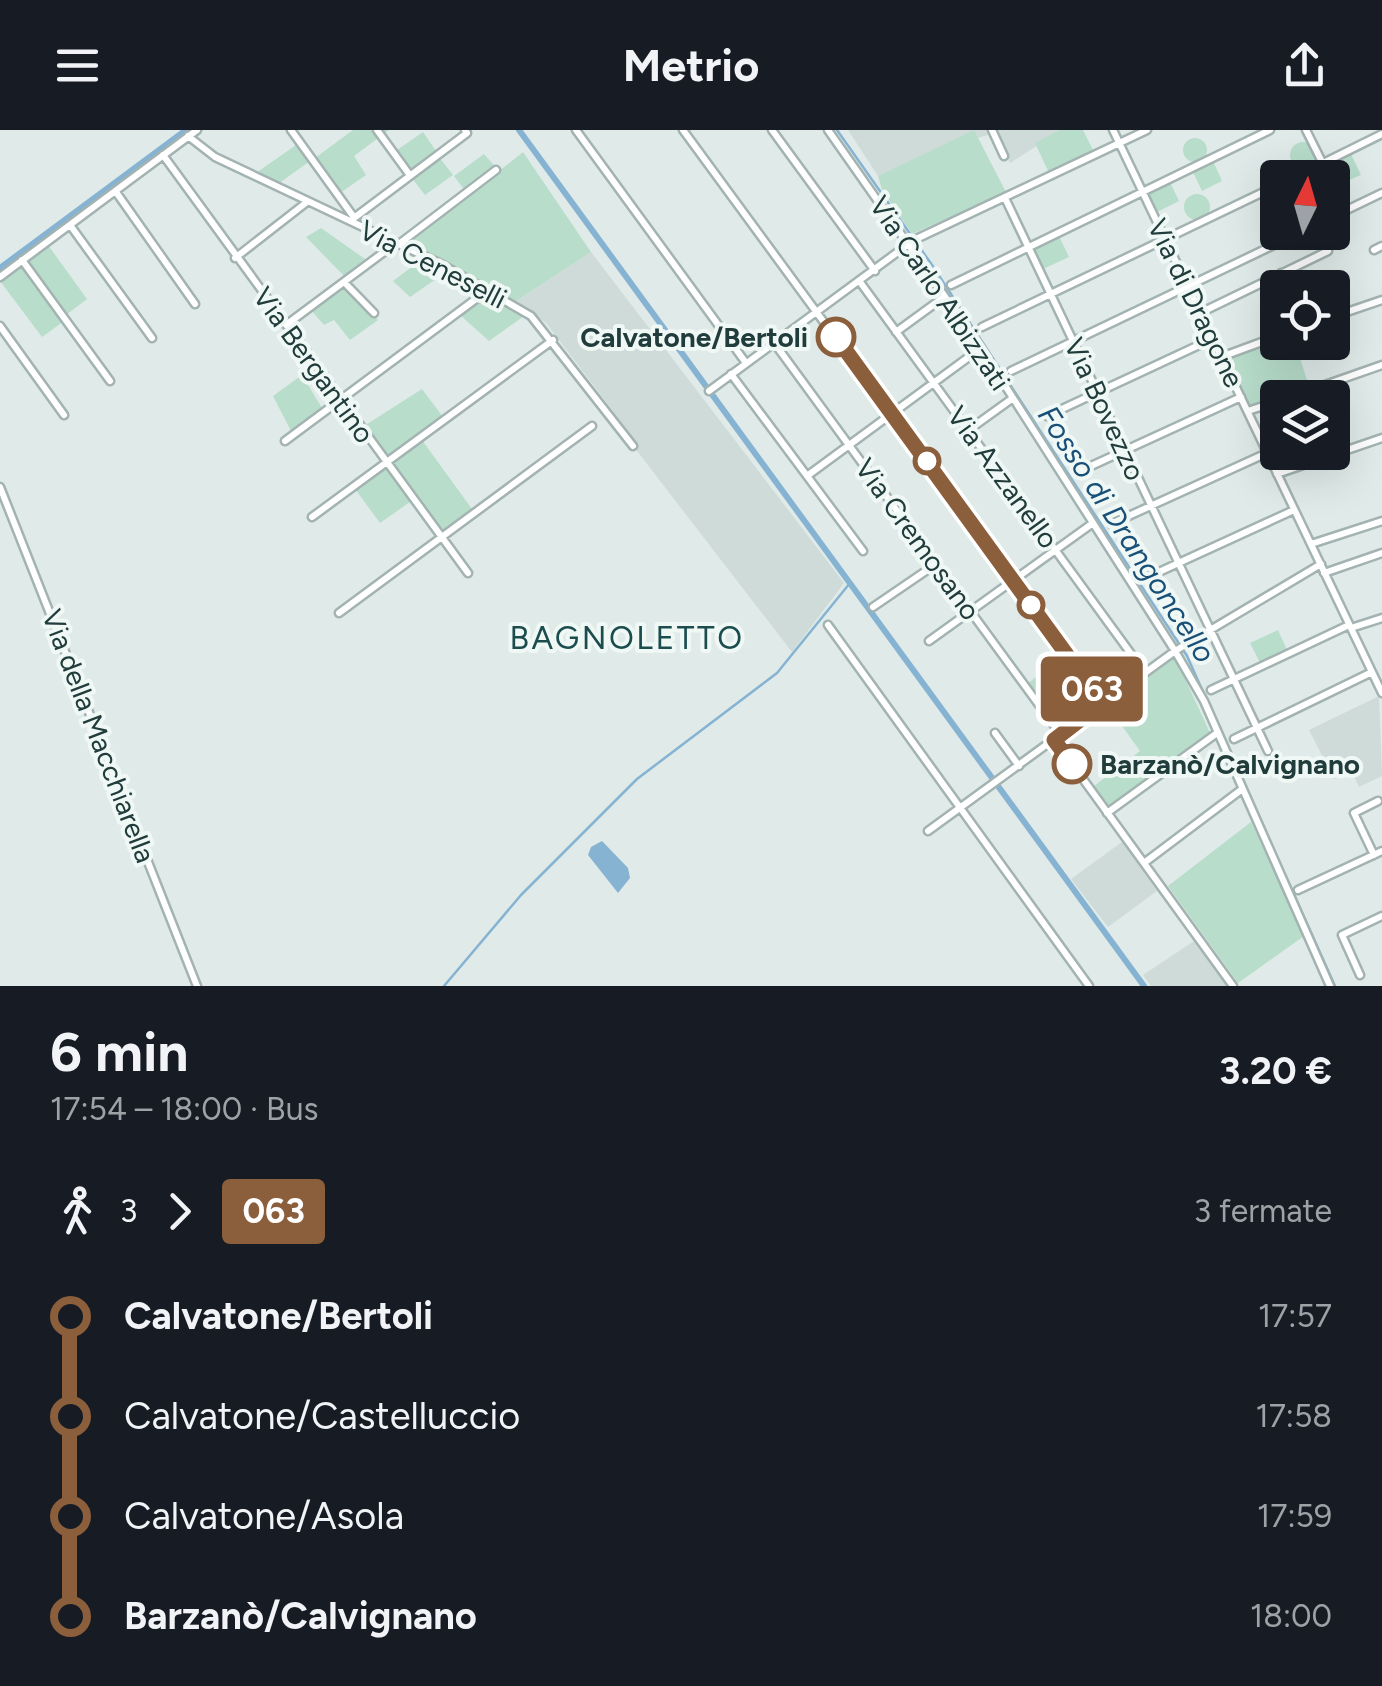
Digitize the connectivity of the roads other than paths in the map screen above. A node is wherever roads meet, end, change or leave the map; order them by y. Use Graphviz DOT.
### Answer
graph roads {
  1 [pos="196,130"];
  2 [pos="290,130"];
  3 [pos="377,130"];
  4 [pos="465,130"];
  5 [pos="576,130"];
  6 [pos="684,130"];
  7 [pos="772,130"];
  8 [pos="828,130"];
  9 [pos="992,130"];
  10 [pos="1114,130"];
  11 [pos="1147,130"];
  12 [pos="1270,130"];
  13 [pos="1306,130"];
  14 [pos="1382,134"];
  15 [pos="188,136"];
  16 [pos="1120,144"];
  17 [pos="163,155"];
  18 [pos="1004,156"];
  19 [pos="1321,160"];
  20 [pos="1329,160"];
  21 [pos="496,170"];
  22 [pos="410,174"];
  23 [pos="116,192"];
  24 [pos="1142,193"];
  25 [pos="1382,193"];
  26 [pos="1260,194"];
  27 [pos="1004,198"];
  28 [pos="307,202"];
  29 [pos="1350,209"];
  30 [pos="351,219"];
  31 [pos="70,225"];
  32 [pos="1165,240"];
  33 [pos="397,244"];
  34 [pos="909,244"];
  35 [pos="1029,248"];
  36 [pos="1263,250"];
  37 [pos="1328,250"];
  38 [pos="235,258"];
  39 [pos="22,260"];
  40 [pos="1289,270"];
  41 [pos="875,271"];
  42 [pos="0,277"];
  43 [pos="344,282"];
  44 [pos="860,282"];
  45 [pos="1260,284"];
  46 [pos="950,285"];
  47 [pos="1188,286"];
  48 [pos="488,290"];
  49 [pos="1052,295"];
  50 [pos="944,297"];
  51 [pos="1382,300"];
  52 [pos="195,304"];
  53 [pos="1350,310"];
  54 [pos="818,312"];
  55 [pos="374,313"];
  56 [pos="1200,313"];
  57 [pos="286,325"];
  58 [pos="0,326"];
  59 [pos="982,328"];
  60 [pos="896,332"];
  61 [pos="152,338"];
  62 [pos="553,339"];
  63 [pos="1212,339"];
  64 [pos="1073,341"];
  65 [pos="1260,342"];
  66 [pos="774,344"];
  67 [pos="981,348"];
  68 [pos="1221,356"];
  69 [pos="746,363"];
  70 [pos="1382,365"];
  71 [pos="1011,371"];
  72 [pos="732,374"];
  73 [pos="1339,380"];
  74 [pos="110,381"];
  75 [pos="934,383"];
  76 [pos="709,391"];
  77 [pos="1098,393"];
  78 [pos="1241,397"];
  79 [pos="1013,398"];
  80 [pos="340,400"];
  81 [pos="1260,408"];
  82 [pos="1248,412"];
  83 [pos="892,413"];
  84 [pos="64,414"];
  85 [pos="1047,416"];
  86 [pos="592,426"];
  87 [pos="970,430"];
  88 [pos="1260,438"];
  89 [pos="1382,438"];
  90 [pos="284,441"];
  91 [pos="849,445"];
  92 [pos="633,446"];
  93 [pos="1125,452"];
  94 [pos="1260,456"];
  95 [pos="386,464"];
  96 [pos="1275,470"];
  97 [pos="1078,472"];
  98 [pos="1277,474"];
  99 [pos="807,476"];
  100 [pos="0,487"];
  101 [pos="1151,507"];
  102 [pos="1294,510"];
  103 [pos="312,517"];
  104 [pos="1382,521"];
  105 [pos="1093,523"];
  106 [pos="1111,524"];
  107 [pos="442,537"];
  108 [pos="1311,544"];
  109 [pos="1055,548"];
  110 [pos="862,551"];
  111 [pos="1382,553"];
  112 [pos="936,564"];
  113 [pos="1179,564"];
  114 [pos="1323,568"];
  115 [pos="468,573"];
  116 [pos="1148,577"];
  117 [pos="1012,579"];
  118 [pos="872,607"];
  119 [pos="970,610"];
  120 [pos="339,613"];
  121 [pos="1382,618"];
  122 [pos="828,625"];
  123 [pos="1350,627"];
  124 [pos="1210,630"];
  125 [pos="929,641"];
  126 [pos="1175,651"];
  127 [pos="1372,672"];
  128 [pos="1145,673"];
  129 [pos="1233,679"];
  130 [pos="1212,690"];
  131 [pos="1381,690"];
  132 [pos="1102,703"];
  133 [pos="1256,728"];
  134 [pos="1217,732"];
  135 [pos="995,734"];
  136 [pos="1058,737"];
  137 [pos="1234,739"];
  138 [pos="1268,751"];
  139 [pos="1018,766"];
  140 [pos="1241,790"];
  141 [pos="1378,801"];
  142 [pos="960,808"];
  143 [pos="1107,813"];
  144 [pos="928,831"];
  145 [pos="1378,853"];
  146 [pos="1144,862"];
  147 [pos="1298,890"];
  148 [pos="1382,916"];
  149 [pos="1360,975"];
  150 [pos="197,986"];
  151 [pos="1089,986"];
  152 [pos="1233,986"];
  153 [pos="1330,986"];
  1 -- 15 [label="street"];
  2 -- 30 [label="street"];
  3 -- 22 [label="street"];
  4 -- 22 [label="street"];
  5 -- 69 [label="street"];
  6 -- 54 [label="street"];
  7 -- 41 [label="street"];
  8 -- 34 [label="street, Via Carlo Albizzati"];
  9 -- 18 [label="street"];
  10 -- 16 [label="street, Via di Dragone"];
  11 -- 16 [label="street"];
  12 -- 24 [label="street"];
  13 -- 19 [label="street"];
  14 -- 20 [label="street"];
  15 -- 17 [label="street"];
  15 -- 28 [label="street, Via Ceneselli"];
  16 -- 24 [label="street, Via di Dragone"];
  16 -- 27 [label="street"];
  17 -- 23 [label="street"];
  17 -- 38 [label="street, Via Bergantino"];
  21 -- 33 [label="street"];
  22 -- 30 [label="street"];
  23 -- 31 [label="street"];
  23 -- 52 [label="street"];
  24 -- 32 [label="street, Via di Dragone"];
  24 -- 35 [label="street"];
  25 -- 29 [label="street"];
  26 -- 32 [label="street"];
  27 -- 34 [label="street"];
  27 -- 35 [label="street, Via Bovezzo"];
  28 -- 30 [label="street, Via Ceneselli"];
  28 -- 38 [label="street"];
  30 -- 33 [label="street, Via Ceneselli"];
  31 -- 39 [label="street"];
  31 -- 61 [label="street"];
  32 -- 47 [label="street, Via di Dragone"];
  32 -- 49 [label="street"];
  33 -- 43 [label="street"];
  33 -- 48 [label="street, Via Ceneselli"];
  34 -- 41 [label="street"];
  34 -- 50 [label="street, Via Carlo Albizzati"];
  35 -- 46 [label="street"];
  35 -- 49 [label="street, Via Bovezzo"];
  36 -- 47 [label="street"];
  37 -- 40 [label="street"];
  38 -- 57 [label="street, Via Bergantino"];
  39 -- 42 [label="street"];
  39 -- 74 [label="street"];
  41 -- 44 [label="street"];
  43 -- 55 [label="street"];
  43 -- 57 [label="street"];
  44 -- 54 [label="street"];
  44 -- 60 [label="street, Via Azzanello"];
  45 -- 56 [label="street"];
  47 -- 56 [label="street, Via di Dragone"];
  47 -- 64 [label="street"];
  48 -- 62 [label="street, Via Ceneselli"];
  48 -- 80 [label="street"];
  49 -- 59 [label="street"];
  49 -- 64 [label="street, Via Bovezzo"];
  50 -- 60 [label="street"];
  50 -- 67 [label="street, Via Carlo Albizzati"];
  51 -- 53 [label="street"];
  54 -- 66 [label="street"];
  54 -- 83 [label="street"];
  56 -- 63 [label="street, Via di Dragone"];
  57 -- 80 [label="street, Via Bergantino"];
  58 -- 84 [label="street"];
  60 -- 75 [label="street, Via Azzanello"];
  62 -- 92 [label="street, Via Ceneselli"];
  62 -- 95 [label="street"];
  63 -- 68 [label="street, Via di Dragone"];
  63 -- 77 [label="street"];
  64 -- 71 [label="street"];
  64 -- 77 [label="street, Via Bovezzo"];
  65 -- 68 [label="street"];
  66 -- 69 [label="street"];
  66 -- 91 [label="street, Via Cremosano"];
  67 -- 75 [label="street"];
  67 -- 79 [label="street, Via Carlo Albizzati"];
  68 -- 78 [label="street, Via di Dragone"];
  69 -- 72 [label="street"];
  70 -- 73 [label="street"];
  72 -- 76 [label="street"];
  72 -- 99 [label="street"];
  75 -- 83 [label="street"];
  75 -- 87 [label="street, Via Azzanello"];
  77 -- 85 [label="street"];
  77 -- 93 [label="street, Via Bovezzo"];
  78 -- 82 [label="street, Via di Dragone"];
  78 -- 93 [label="street"];
  79 -- 87 [label="street"];
  79 -- 105 [label="street, Via Carlo Albizzati"];
  80 -- 90 [label="street"];
  80 -- 95 [label="street, Via Bergantino"];
  81 -- 82 [label="street"];
  82 -- 88 [label="street, Via di Dragone"];
  83 -- 91 [label="street"];
  83 -- 117 [label="street"];
  86 -- 107 [label="street"];
  87 -- 109 [label="street, Via Azzanello"];
  89 -- 98 [label="street"];
  91 -- 99 [label="street"];
  91 -- 112 [label="street, Via Cremosano"];
  93 -- 97 [label="street"];
  93 -- 101 [label="street, Via Bovezzo"];
  94 -- 101 [label="street"];
  95 -- 103 [label="street"];
  95 -- 107 [label="street, Via Bergantino"];
  96 -- 98 [label="street, Via di Dragone"];
  98 -- 102 [label="street, Via di Dragone"];
  99 -- 110 [label="street"];
  100 -- 150 [label="street, Via della Macchiarella"];
  101 -- 106 [label="street"];
  101 -- 113 [label="street, Via Bovezzo"];
  102 -- 108 [label="street, Via di Dragone"];
  102 -- 113 [label="street"];
  104 -- 108 [label="street"];
  105 -- 109 [label="street"];
  105 -- 126 [label="street, Via Carlo Albizzati"];
  107 -- 115 [label="street, Via Bergantino"];
  107 -- 120 [label="street"];
  108 -- 114 [label="street, Via di Dragone"];
  109 -- 117 [label="street"];
  109 -- 128 [label="street, Via Azzanello"];
  111 -- 114 [label="street"];
  112 -- 118 [label="street"];
  112 -- 119 [label="street, Via Cremosano"];
  113 -- 116 [label="street"];
  113 -- 124 [label="street, Via Bovezzo"];
  114 -- 123 [label="street, Via di Dragone"];
  114 -- 124 [label="street"];
  117 -- 119 [label="street"];
  117 -- 132 [label="street"];
  119 -- 125 [label="street"];
  119 -- 136 [label="street, Via Cremosano"];
  121 -- 123 [label="street"];
  122 -- 142 [label="street"];
  123 -- 127 [label="street, Via di Dragone"];
  123 -- 129 [label="street"];
  124 -- 126 [label="street"];
  124 -- 129 [label="street, Via Bovezzo"];
  126 -- 128 [label="street"];
  126 -- 134 [label="street, Via Carlo Albizzati"];
  127 -- 131 [label="street, Via di Dragone"];
  127 -- 133 [label="street"];
  128 -- 132 [label="street"];
  129 -- 130 [label="street"];
  129 -- 133 [label="street, Via Bovezzo"];
  132 -- 136 [label="street"];
  133 -- 137 [label="street"];
  133 -- 138 [label="street, Via Bovezzo"];
  134 -- 140 [label="street, Via Carlo Albizzati"];
  134 -- 143 [label="street"];
  135 -- 139 [label="street"];
  136 -- 139 [label="street"];
  136 -- 143 [label="street, Via Cremosano"];
  139 -- 142 [label="street"];
  140 -- 146 [label="street"];
  140 -- 153 [label="street, Via Carlo Albizzati"];
  141 -- 145 [label="street"];
  142 -- 144 [label="street"];
  142 -- 151 [label="street"];
  143 -- 146 [label="street, Via Cremosano"];
  145 -- 147 [label="street"];
  146 -- 152 [label="street, Via Cremosano"];
  148 -- 149 [label="street"];
}
